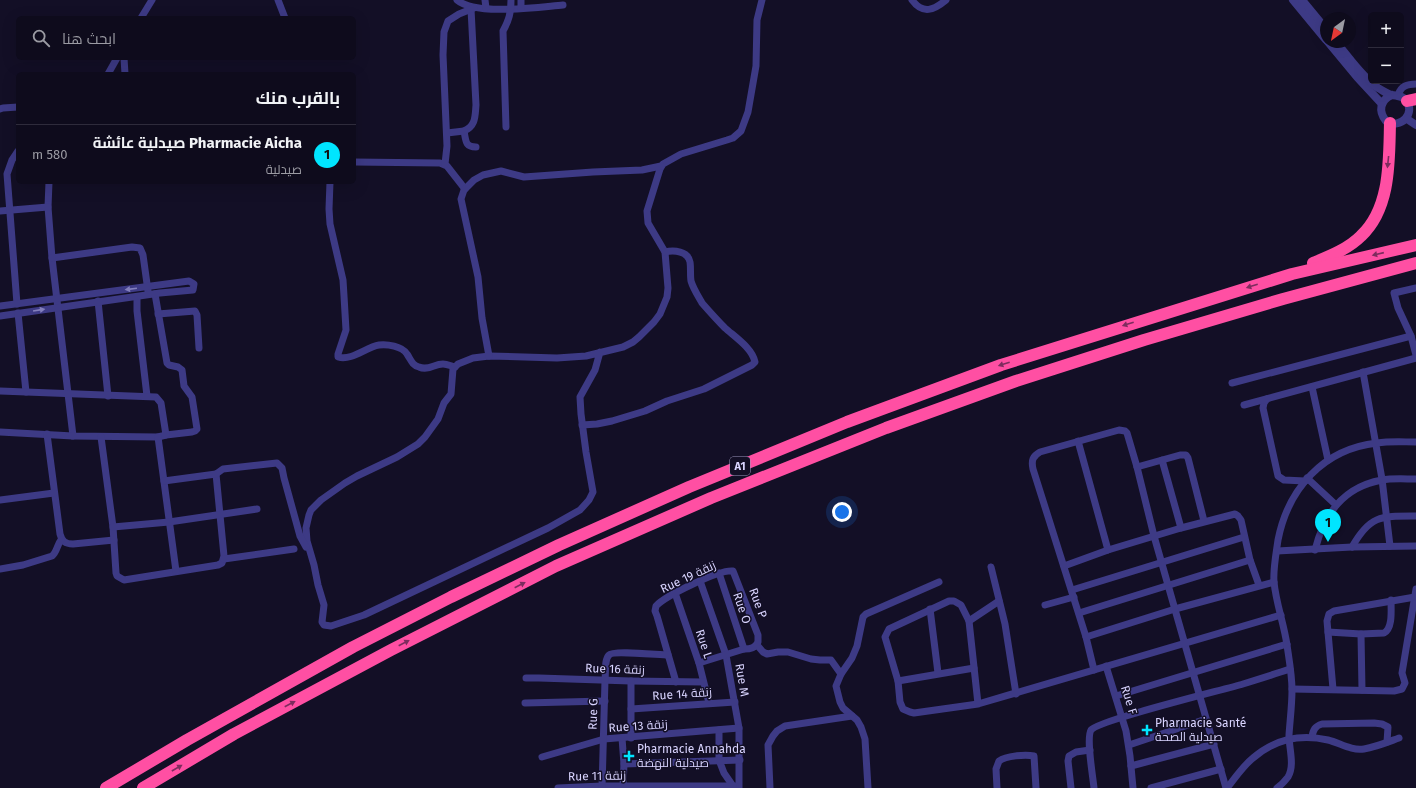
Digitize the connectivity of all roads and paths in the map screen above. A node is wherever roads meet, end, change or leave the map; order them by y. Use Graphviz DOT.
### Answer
graph roads {
  1 [pos="152,0"];
  2 [pos="278,0"];
  3 [pos="457,0"];
  4 [pos="485,0"];
  5 [pos="511,0"];
  6 [pos="522,0"];
  7 [pos="762,0"];
  8 [pos="912,0"];
  9 [pos="946,0"];
  10 [pos="1293,0"];
  11 [pos="1302,0"];
  12 [pos="563,5"];
  13 [pos="472,8"];
  14 [pos="486,8"];
  15 [pos="521,8"];
  16 [pos="511,9"];
  17 [pos="142,16"];
  18 [pos="284,16"];
  19 [pos="1320,22"];
  20 [pos="1320,33"];
  21 [pos="1333,48"];
  22 [pos="1341,48"];
  23 [pos="116,60"];
  24 [pos="124,60"];
  25 [pos="109,72"];
  26 [pos="125,72"];
  27 [pos="1416,84"];
  28 [pos="1382,104"];
  29 [pos="1406,105"];
  30 [pos="16,107"];
  31 [pos="0,109"];
  32 [pos="1390,123"];
  33 [pos="1416,125"];
  34 [pos="506,127"];
  35 [pos="464,131"];
  36 [pos="447,133"];
  37 [pos="476,147"];
  38 [pos="16,153"];
  39 [pos="356,162"];
  40 [pos="445,164"];
  41 [pos="661,166"];
  42 [pos="49,184"];
  43 [pos="330,184"];
  44 [pos="465,189"];
  45 [pos="48,207"];
  46 [pos="10,210"];
  47 [pos="0,211"];
  48 [pos="1416,245"];
  49 [pos="665,252"];
  50 [pos="52,258"];
  51 [pos="1416,263"];
  52 [pos="1416,270"];
  53 [pos="1387,271"];
  54 [pos="1292,274"];
  55 [pos="178,283"];
  56 [pos="148,286"];
  57 [pos="1416,288"];
  58 [pos="179,291"];
  59 [pos="152,294"];
  60 [pos="137,297"];
  61 [pos="56,298"];
  62 [pos="98,302"];
  63 [pos="17,304"];
  64 [pos="0,306"];
  65 [pos="57,308"];
  66 [pos="18,313"];
  67 [pos="158,314"];
  68 [pos="0,316"];
  69 [pos="1412,336"];
  70 [pos="199,348"];
  71 [pos="600,352"];
  72 [pos="489,356"];
  73 [pos="1416,357"];
  74 [pos="455,366"];
  75 [pos="1364,372"];
  76 [pos="1232,383"];
  77 [pos="1312,387"];
  78 [pos="0,391"];
  79 [pos="26,392"];
  80 [pos="68,395"];
  81 [pos="108,396"];
  82 [pos="147,396"];
  83 [pos="1267,398"];
  84 [pos="1244,405"];
  85 [pos="582,425"];
  86 [pos="0,432"];
  87 [pos="47,434"];
  88 [pos="166,435"];
  89 [pos="73,436"];
  90 [pos="102,437"];
  91 [pos="158,437"];
  92 [pos="1078,440"];
  93 [pos="1416,442"];
  94 [pos="1376,443"];
  95 [pos="1162,460"];
  96 [pos="1328,460"];
  97 [pos="1137,467"];
  98 [pos="216,474"];
  99 [pos="1306,479"];
  100 [pos="1382,479"];
  101 [pos="1416,479"];
  102 [pos="164,481"];
  103 [pos="54,494"];
  104 [pos="0,500"];
  105 [pos="1336,505"];
  106 [pos="257,510"];
  107 [pos="220,515"];
  108 [pos="1386,516"];
  109 [pos="1416,516"];
  110 [pos="1204,521"];
  111 [pos="169,522"];
  112 [pos="296,523"];
  113 [pos="113,527"];
  114 [pos="306,528"];
  115 [pos="1181,528"];
  116 [pos="1154,536"];
  117 [pos="1244,537"];
  118 [pos="62,540"];
  119 [pos="114,540"];
  120 [pos="1390,546"];
  121 [pos="1416,546"];
  122 [pos="1352,547"];
  123 [pos="308,548"];
  124 [pos="294,549"];
  125 [pos="1108,550"];
  126 [pos="1315,550"];
  127 [pos="1276,551"];
  128 [pos="224,558"];
  129 [pos="1250,560"];
  130 [pos="1162,561"];
  131 [pos="1064,566"];
  132 [pos="991,567"];
  133 [pos="0,569"];
  134 [pos="176,571"];
  135 [pos="718,573"];
  136 [pos="737,578"];
  137 [pos="700,581"];
  138 [pos="939,582"];
  139 [pos="1274,582"];
  140 [pos="1168,584"];
  141 [pos="1259,585"];
  142 [pos="1416,588"];
  143 [pos="1073,593"];
  144 [pos="675,594"];
  145 [pos="1414,597"];
  146 [pos="1391,600"];
  147 [pos="999,601"];
  148 [pos="1045,605"];
  149 [pos="930,609"];
  150 [pos="1175,609"];
  151 [pos="1079,613"];
  152 [pos="1281,615"];
  153 [pos="969,621"];
  154 [pos="1328,632"];
  155 [pos="1360,634"];
  156 [pos="1086,637"];
  157 [pos="1184,643"];
  158 [pos="1287,644"];
  159 [pos="757,645"];
  160 [pos="744,649"];
  161 [pos="726,655"];
  162 [pos="668,656"];
  163 [pos="699,663"];
  164 [pos="1106,666"];
  165 [pos="974,668"];
  166 [pos="1290,669"];
  167 [pos="1094,670"];
  168 [pos="1193,672"];
  169 [pos="938,673"];
  170 [pos="841,674"];
  171 [pos="526,678"];
  172 [pos="605,680"];
  173 [pos="631,681"];
  174 [pos="898,681"];
  175 [pos="676,682"];
  176 [pos="703,682"];
  177 [pos="1292,689"];
  178 [pos="1333,689"];
  179 [pos="1362,690"];
  180 [pos="1016,694"];
  181 [pos="1116,696"];
  182 [pos="1200,696"];
  183 [pos="605,702"];
  184 [pos="735,702"];
  185 [pos="525,703"];
  186 [pos="709,703"];
  187 [pos="978,704"];
  188 [pos="631,709"];
  189 [pos="852,716"];
  190 [pos="1123,717"];
  191 [pos="1206,719"];
  192 [pos="739,728"];
  193 [pos="719,730"];
  194 [pos="1312,737"];
  195 [pos="622,738"];
  196 [pos="631,738"];
  197 [pos="1289,738"];
  198 [pos="1399,738"];
  199 [pos="604,739"];
  200 [pos="1387,742"];
  201 [pos="1214,744"];
  202 [pos="1129,745"];
  203 [pos="1090,750"];
  204 [pos="542,758"];
  205 [pos="719,760"];
  206 [pos="740,760"];
  207 [pos="624,764"];
  208 [pos="1131,766"];
  209 [pos="1221,769"];
  210 [pos="623,786"];
  211 [pos="602,787"];
  212 [pos="641,787"];
  213 [pos="702,787"];
  214 [pos="737,787"];
  215 [pos="106,788"];
  216 [pos="143,788"];
  217 [pos="558,788"];
  218 [pos="770,788"];
  219 [pos="868,788"];
  220 [pos="997,788"];
  221 [pos="1036,788"];
  222 [pos="1071,788"];
  223 [pos="1094,788"];
  224 [pos="1133,788"];
  225 [pos="1151,788"];
  226 [pos="1226,788"];
  227 [pos="1278,788"];
  1 -- 17 [label="street"];
  2 -- 18 [label="street"];
  3 -- 13 [label="street"];
  4 -- 14 [label="street"];
  5 -- 16 [label="street"];
  6 -- 15 [label="street"];
  7 -- 41 [label="street"];
  8 -- 9 [label="street"];
  10 -- 20 [label="street"];
  11 -- 19 [label="street"];
  12 -- 15 [label="street"];
  13 -- 14 [label="street"];
  13 -- 35 [label="street"];
  13 -- 36 [label="street"];
  14 -- 16 [label="street"];
  15 -- 16 [label="street"];
  16 -- 34 [label="street"];
  21 -- 28 [label="street"];
  22 -- 29 [label="street"];
  23 -- 25 [label="street"];
  24 -- 26 [label="street"];
  27 -- 29 [label="street"];
  28 -- 29 [label="street"];
  28 -- 32 [label="street"];
  29 -- 32 [label="street"];
  29 -- 33 [label="street"];
  30 -- 31 [label="street"];
  32 -- 54 [label="highway, one-way"];
  35 -- 36 [label="street"];
  35 -- 37 [label="street"];
  36 -- 40 [label="street"];
  38 -- 46 [label="street"];
  39 -- 40 [label="street"];
  40 -- 44 [label="street"];
  41 -- 44 [label="street"];
  41 -- 49 [label="street"];
  42 -- 45 [label="street"];
  43 -- 74 [label="street"];
  44 -- 72 [label="street"];
  45 -- 46 [label="street"];
  45 -- 50 [label="street"];
  46 -- 47 [label="street"];
  46 -- 63 [label="street"];
  48 -- 54 [label="highway, A1, one-way"];
  49 -- 71 [label="street"];
  49 -- 85 [label="street"];
  50 -- 56 [label="street"];
  50 -- 61 [label="street"];
  51 -- 53 [label="highway, A1"];
  52 -- 53 [label="highway"];
  216 -- 53 [label="highway, A1, one-way"];
  54 -- 215 [label="highway, A1, one-way"];
  55 -- 56 [label="street"];
  55 -- 58 [label="street"];
  55 -- 58 [label="street"];
  56 -- 59 [label="street"];
  56 -- 61 [label="street, one-way"];
  57 -- 69 [label="street"];
  58 -- 59 [label="street"];
  59 -- 60 [label="street"];
  59 -- 67 [label="street"];
  60 -- 62 [label="street"];
  60 -- 82 [label="street"];
  61 -- 63 [label="street"];
  61 -- 65 [label="street"];
  62 -- 65 [label="street"];
  62 -- 81 [label="street"];
  63 -- 64 [label="street"];
  66 -- 65 [label="street, one-way"];
  65 -- 80 [label="street"];
  66 -- 68 [label="street"];
  66 -- 79 [label="street"];
  67 -- 70 [label="street"];
  67 -- 88 [label="street"];
  69 -- 73 [label="street"];
  69 -- 76 [label="street"];
  71 -- 72 [label="street"];
  71 -- 85 [label="street"];
  72 -- 74 [label="street"];
  73 -- 75 [label="street"];
  74 -- 114 [label="street"];
  75 -- 77 [label="street"];
  75 -- 94 [label="street"];
  77 -- 83 [label="street"];
  77 -- 96 [label="street"];
  78 -- 79 [label="street"];
  79 -- 80 [label="street"];
  80 -- 81 [label="street"];
  80 -- 89 [label="street"];
  81 -- 82 [label="street"];
  82 -- 88 [label="street"];
  83 -- 84 [label="street"];
  83 -- 99 [label="street"];
  85 -- 123 [label="street"];
  86 -- 87 [label="street"];
  87 -- 89 [label="street"];
  87 -- 103 [label="street"];
  88 -- 91 [label="street"];
  89 -- 90 [label="street"];
  90 -- 91 [label="street"];
  90 -- 113 [label="street"];
  91 -- 102 [label="street"];
  92 -- 97 [label="street"];
  92 -- 125 [label="street"];
  92 -- 131 [label="street"];
  93 -- 94 [label="street"];
  94 -- 96 [label="street"];
  94 -- 100 [label="street"];
  95 -- 97 [label="street"];
  95 -- 110 [label="street"];
  95 -- 115 [label="street"];
  96 -- 99 [label="street"];
  97 -- 116 [label="street"];
  98 -- 102 [label="street"];
  98 -- 107 [label="street"];
  98 -- 112 [label="street"];
  99 -- 105 [label="street"];
  99 -- 127 [label="street"];
  100 -- 101 [label="street"];
  100 -- 105 [label="street"];
  100 -- 108 [label="street"];
  102 -- 111 [label="street"];
  103 -- 104 [label="street"];
  103 -- 118 [label="street"];
  105 -- 126 [label="street"];
  106 -- 107 [label="street"];
  107 -- 111 [label="street"];
  107 -- 128 [label="street"];
  108 -- 109 [label="street"];
  108 -- 120 [label="street"];
  108 -- 122 [label="street"];
  110 -- 115 [label="street"];
  110 -- 117 [label="street"];
  111 -- 113 [label="street"];
  111 -- 134 [label="street"];
  112 -- 114 [label="street"];
  112 -- 123 [label="street"];
  113 -- 119 [label="street"];
  114 -- 123 [label="street"];
  115 -- 116 [label="street"];
  116 -- 125 [label="street"];
  116 -- 130 [label="street"];
  117 -- 129 [label="street"];
  117 -- 130 [label="street"];
  118 -- 119 [label="street"];
  118 -- 133 [label="street"];
  119 -- 134 [label="street"];
  120 -- 121 [label="street"];
  120 -- 122 [label="street"];
  122 -- 126 [label="street"];
  124 -- 128 [label="street"];
  125 -- 131 [label="street"];
  126 -- 127 [label="street"];
  127 -- 139 [label="street"];
  128 -- 134 [label="street"];
  129 -- 140 [label="street"];
  129 -- 141 [label="street"];
  130 -- 140 [label="street"];
  130 -- 143 [label="street"];
  131 -- 143 [label="street"];
  132 -- 147 [label="street"];
  135 -- 136 [label="street, Rue 19 زنقة"];
  135 -- 137 [label="street, Rue 19 زنقة"];
  135 -- 160 [label="street, Rue O"];
  136 -- 159 [label="street, Rue P"];
  137 -- 144 [label="street, Rue 19 زنقة"];
  137 -- 161 [label="street, Rue M"];
  138 -- 170 [label="street"];
  139 -- 141 [label="street"];
  139 -- 152 [label="street"];
  140 -- 150 [label="street"];
  140 -- 151 [label="street"];
  141 -- 150 [label="street"];
  142 -- 145 [label="street"];
  143 -- 148 [label="street"];
  143 -- 151 [label="street"];
  144 -- 162 [label="street, Rue 19 زنقة"];
  144 -- 163 [label="street, Rue L"];
  145 -- 146 [label="street"];
  145 -- 179 [label="street"];
  146 -- 154 [label="street"];
  146 -- 155 [label="street"];
  147 -- 153 [label="street"];
  147 -- 180 [label="street"];
  149 -- 153 [label="street"];
  149 -- 169 [label="street"];
  149 -- 174 [label="street"];
  150 -- 156 [label="street"];
  150 -- 157 [label="street"];
  151 -- 156 [label="street"];
  152 -- 157 [label="street"];
  152 -- 158 [label="street"];
  153 -- 165 [label="street"];
  154 -- 155 [label="street"];
  154 -- 178 [label="street"];
  155 -- 179 [label="street"];
  156 -- 167 [label="street"];
  157 -- 164 [label="street"];
  157 -- 168 [label="street"];
  158 -- 166 [label="street"];
  158 -- 168 [label="street"];
  159 -- 160 [label="street"];
  159 -- 170 [label="street"];
  160 -- 161 [label="street"];
  161 -- 163 [label="street"];
  161 -- 184 [label="street, Rue M"];
  162 -- 172 [label="street, Rue G"];
  162 -- 175 [label="street"];
  163 -- 176 [label="street, Rue L"];
  164 -- 167 [label="street"];
  164 -- 181 [label="street, Rue F"];
  165 -- 169 [label="street"];
  165 -- 187 [label="street"];
  166 -- 177 [label="street"];
  166 -- 182 [label="street"];
  167 -- 180 [label="street"];
  168 -- 181 [label="street"];
  168 -- 182 [label="street"];
  169 -- 174 [label="street"];
  170 -- 189 [label="street"];
  171 -- 172 [label="street, Rue 16 زنقة"];
  172 -- 173 [label="street, Rue 16 زنقة"];
  172 -- 183 [label="street, Rue G"];
  173 -- 175 [label="street, Rue 16 زنقة"];
  173 -- 188 [label="street"];
  174 -- 187 [label="street"];
  175 -- 176 [label="street, Rue 16 زنقة"];
  176 -- 186 [label="street, Rue L"];
  177 -- 178 [label="street"];
  177 -- 197 [label="street"];
  178 -- 179 [label="street"];
  180 -- 187 [label="street"];
  181 -- 190 [label="street, Rue F"];
  182 -- 190 [label="street"];
  182 -- 191 [label="street"];
  183 -- 185 [label="street"];
  183 -- 199 [label="street, Rue G"];
  184 -- 186 [label="street, Rue 14 زنقة"];
  184 -- 192 [label="street, Rue M"];
  186 -- 188 [label="street, Rue 14 زنقة"];
  188 -- 196 [label="street"];
  189 -- 218 [label="street"];
  189 -- 219 [label="street"];
  190 -- 202 [label="street, Rue F"];
  190 -- 203 [label="street"];
  191 -- 201 [label="street"];
  191 -- 202 [label="street"];
  192 -- 193 [label="street, Rue 13 زنقة"];
  192 -- 206 [label="street, Rue M"];
  193 -- 196 [label="street, Rue 13 زنقة"];
  193 -- 205 [label="street"];
  194 -- 197 [label="street"];
  194 -- 200 [label="street"];
  194 -- 200 [label="street"];
  195 -- 196 [label="street, Rue 13 زنقة"];
  195 -- 199 [label="street, Rue 13 زنقة"];
  195 -- 207 [label="street"];
  197 -- 226 [label="street"];
  197 -- 227 [label="street"];
  198 -- 200 [label="street"];
  199 -- 204 [label="street, Rue 13 زنقة"];
  199 -- 211 [label="street, Rue G"];
  201 -- 208 [label="street"];
  201 -- 209 [label="street"];
  202 -- 208 [label="street, Rue F"];
  203 -- 222 [label="street"];
  203 -- 223 [label="street"];
  205 -- 206 [label="street"];
  205 -- 207 [label="street"];
  205 -- 214 [label="street"];
  206 -- 214 [label="street, Rue M"];
  207 -- 210 [label="street"];
  208 -- 224 [label="street, Rue F"];
  209 -- 225 [label="street"];
  209 -- 226 [label="street"];
  210 -- 211 [label="street, Rue 11 زنقة"];
  210 -- 212 [label="street, Rue 11 زنقة"];
  211 -- 217 [label="street, Rue 11 زنقة"];
  212 -- 213 [label="street, Rue 11 زنقة"];
  213 -- 214 [label="street, Rue 11 زنقة"];
  220 -- 221 [label="street"];
}
